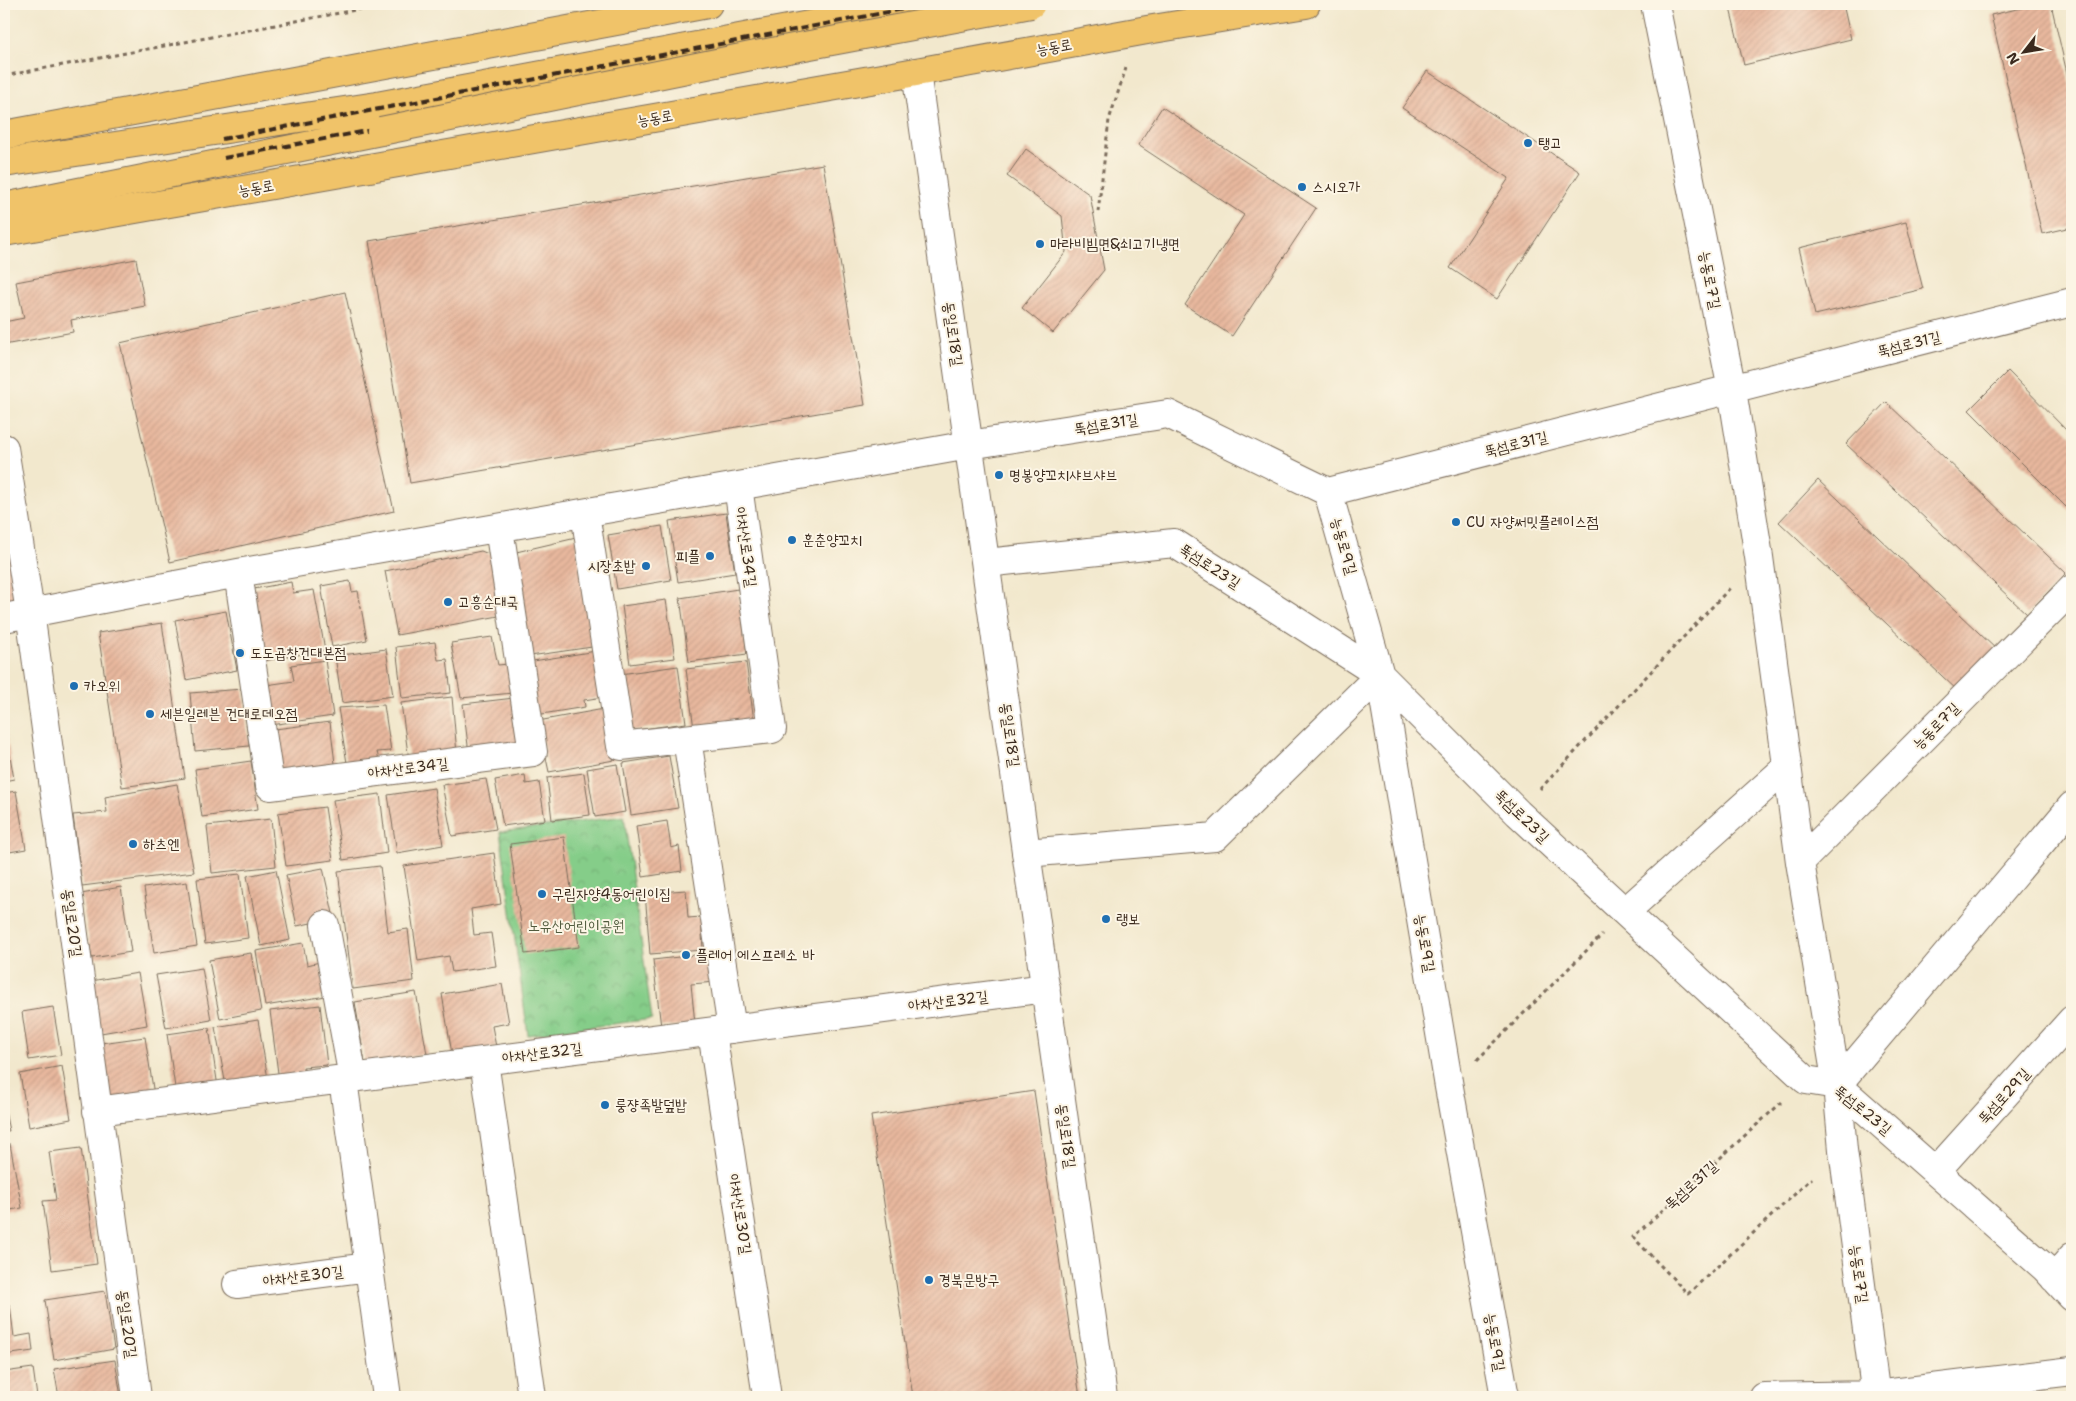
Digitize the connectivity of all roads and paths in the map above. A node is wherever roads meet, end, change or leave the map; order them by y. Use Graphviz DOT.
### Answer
graph roads {
  1 [pos="387,4"];
  2 [pos="708,4"];
  3 [pos="921,4"];
  4 [pos="1031,4"];
  5 [pos="1306,4"];
  6 [pos="1655,4"];
  7 [pos="1126,68"];
  8 [pos="916,72"];
  9 [pos="4,76"];
  10 [pos="379,118"];
  11 [pos="4,135"];
  12 [pos="4,163"];
  13 [pos="4,207"];
  14 [pos="1098,212"];
  15 [pos="4,232"];
  16 [pos="2072,302"];
  17 [pos="1732,390"];
  18 [pos="969,445"];
  19 [pos="4,448"];
  20 [pos="738,486"];
  21 [pos="1328,492"];
  22 [pos="585,513"];
  23 [pos="499,528"];
  24 [pos="1759,557"];
  25 [pos="986,563"];
  26 [pos="238,573"];
  27 [pos="2072,589"];
  28 [pos="30,612"];
  29 [pos="4,618"];
  30 [pos="1380,675"];
  31 [pos="687,738"];
  32 [pos="1786,768"];
  33 [pos="2072,806"];
  34 [pos="1518,813"];
  35 [pos="1026,853"];
  36 [pos="1800,862"];
  37 [pos="1625,912"];
  38 [pos="325,925"];
  39 [pos="1046,988"];
  40 [pos="2072,1020"];
  41 [pos="722,1030"];
  42 [pos="484,1061"];
  43 [pos="348,1079"];
  44 [pos="1806,1080"];
  45 [pos="1837,1085"];
  46 [pos="1449,1088"];
  47 [pos="98,1112"];
  48 [pos="1843,1150"];
  49 [pos="1936,1171"];
  50 [pos="2072,1257"];
  51 [pos="369,1267"];
  52 [pos="2054,1278"];
  53 [pos="237,1284"];
  54 [pos="2072,1297"];
  55 [pos="2072,1371"];
  56 [pos="1876,1396"];
  57 [pos="137,1397"];
  58 [pos="387,1397"];
  59 [pos="532,1397"];
  60 [pos="767,1397"];
  61 [pos="1102,1397"];
  62 [pos="1505,1397"];
  63 [pos="1764,1397"];
  1 -- 9 [label="path"];
  2 -- 11 [label="main road"];
  3 -- 10 [label="main road"];
  4 -- 10 [label="main road, bridge"];
  5 -- 8 [label="main road, 능동로"];
  6 -- 17 [label="street, 능동로7길"];
  7 -- 14 [label="path"];
  8 -- 15 [label="main road, 능동로"];
  8 -- 18 [label="street, 동일로18길"];
  10 -- 12 [label="main road"];
  10 -- 13 [label="main road"];
  16 -- 17 [label="street, 뚝섬로31길"];
  17 -- 21 [label="street, 뚝섬로31길"];
  17 -- 24 [label="street, 능동로7길"];
  18 -- 20 [label="street, 아차산로34길"];
  18 -- 21 [label="street, 뚝섬로31길"];
  18 -- 25 [label="street, 동일로18길"];
  19 -- 28 [label="street, 동일로20길"];
  20 -- 22 [label="street, 아차산로34길"];
  20 -- 31 [label="street, 아차산로34길"];
  21 -- 30 [label="street, 능동로9길"];
  22 -- 23 [label="street, 아차산로34길"];
  22 -- 31 [label="street, 아차산로34길"];
  23 -- 26 [label="street, 아차산로34길"];
  23 -- 26 [label="street, 아차산로34길"];
  24 -- 32 [label="street, 능동로7길"];
  24 -- 34 [label="path"];
  25 -- 30 [label="street, 뚝섬로23길"];
  25 -- 35 [label="street, 동일로18길"];
  26 -- 28 [label="street, 아차산로34길"];
  27 -- 36 [label="street, 능동로7길"];
  28 -- 29 [label="street, 아차산로34길"];
  28 -- 47 [label="street, 동일로20길"];
  30 -- 34 [label="street, 뚝섬로23길"];
  30 -- 35 [label="street"];
  30 -- 46 [label="street, 능동로9길"];
  31 -- 41 [label="street"];
  32 -- 36 [label="street, 능동로7길"];
  32 -- 37 [label="street"];
  33 -- 45 [label="street"];
  34 -- 37 [label="street, 뚝섬로23길"];
  35 -- 39 [label="street, 동일로18길"];
  36 -- 45 [label="street, 능동로7길"];
  37 -- 44 [label="street, 뚝섬로23길"];
  37 -- 46 [label="path"];
  38 -- 43 [label="street"];
  39 -- 41 [label="street, 아차산로32길"];
  39 -- 61 [label="street, 동일로18길"];
  40 -- 49 [label="street, 뚝섬로29길"];
  41 -- 42 [label="street, 아차산로32길"];
  41 -- 60 [label="street, 아차산로30길"];
  42 -- 43 [label="street, 아차산로32길"];
  42 -- 59 [label="street"];
  43 -- 47 [label="street, 아차산로32길"];
  43 -- 51 [label="street"];
  44 -- 45 [label="street, 뚝섬로23길"];
  44 -- 48 [label="path, 뚝섬로31길"];
  45 -- 48 [label="street, 능동로7길"];
  45 -- 49 [label="street, 뚝섬로23길"];
  46 -- 62 [label="street, 능동로9길"];
  47 -- 57 [label="street, 동일로20길"];
  48 -- 56 [label="street, 능동로7길"];
  49 -- 52 [label="street, 뚝섬로23길"];
  50 -- 52 [label="street"];
  51 -- 53 [label="street, 아차산로30길"];
  51 -- 58 [label="street"];
  52 -- 54 [label="street, 뚝섬로23길"];
  55 -- 56 [label="street"];
  56 -- 63 [label="street"];
}
